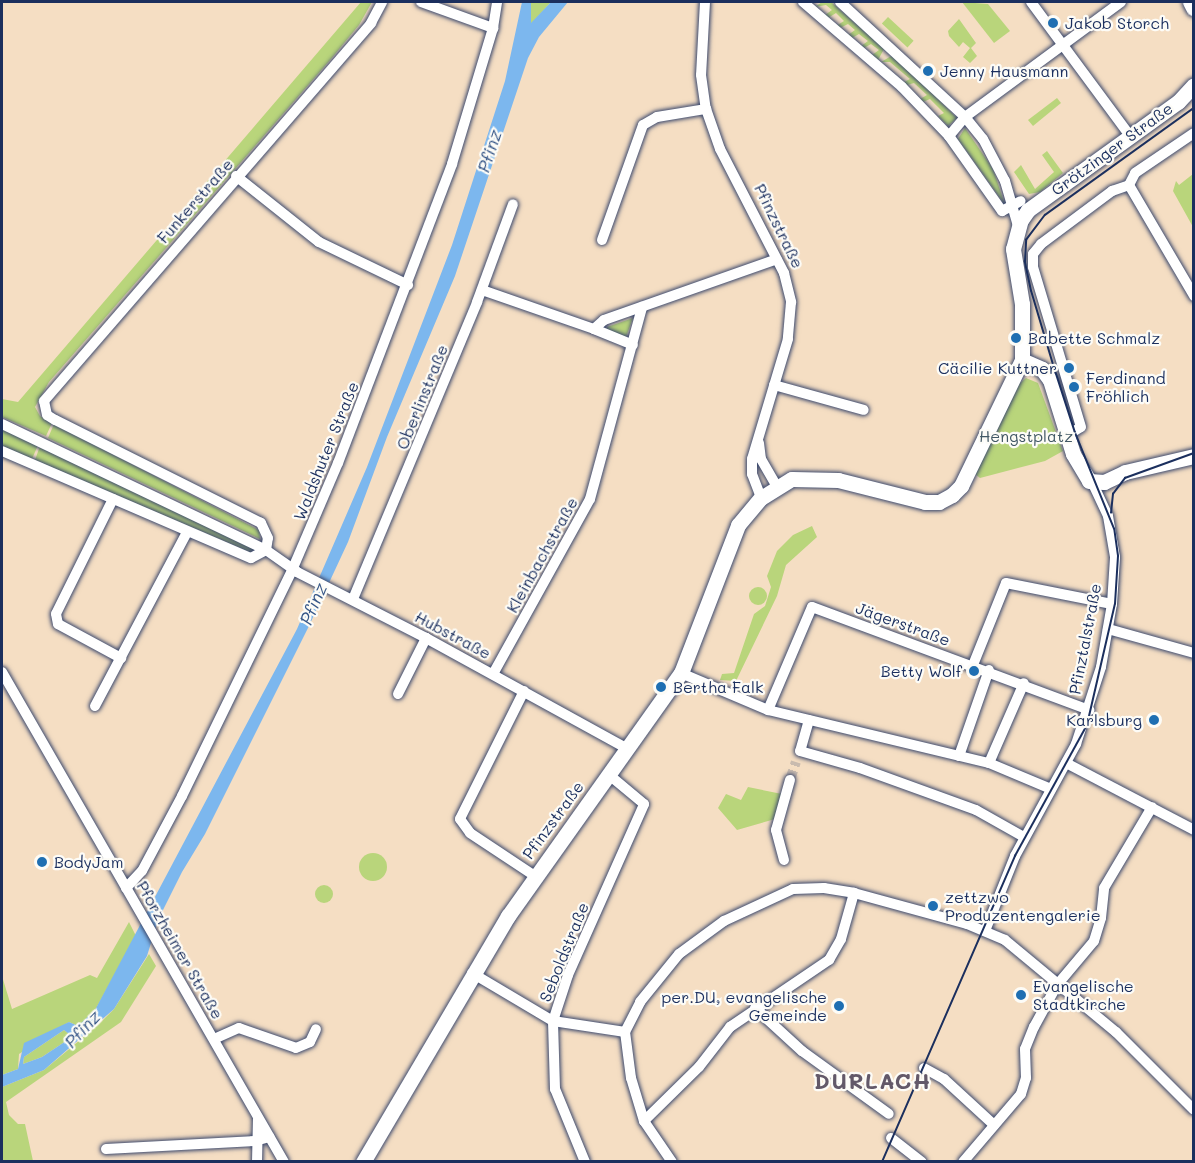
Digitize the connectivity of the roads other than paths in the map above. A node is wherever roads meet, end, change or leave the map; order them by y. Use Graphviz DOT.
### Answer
graph roads {
  1 [pos="382,2"];
  2 [pos="422,2"];
  3 [pos="497,2"];
  4 [pos="705,2"];
  5 [pos="803,2"];
  6 [pos="840,2"];
  7 [pos="1032,2"];
  8 [pos="1121,2"];
  9 [pos="1191,2"];
  10 [pos="1194,8"];
  11 [pos="493,28"];
  12 [pos="1062,44"];
  13 [pos="1194,85"];
  14 [pos="1194,96"];
  15 [pos="1178,102"];
  16 [pos="706,109"];
  17 [pos="965,117"];
  18 [pos="1194,132"];
  19 [pos="949,136"];
  20 [pos="1130,136"];
  21 [pos="236,176"];
  22 [pos="1005,181"];
  23 [pos="1129,185"];
  24 [pos="513,204"];
  25 [pos="1025,206"];
  26 [pos="1011,208"];
  27 [pos="1018,226"];
  28 [pos="602,240"];
  29 [pos="777,259"];
  30 [pos="1190,283"];
  31 [pos="408,285"];
  32 [pos="482,290"];
  33 [pos="1194,296"];
  34 [pos="642,307"];
  35 [pos="594,329"];
  36 [pos="633,345"];
  37 [pos="1022,360"];
  38 [pos="774,386"];
  39 [pos="864,410"];
  40 [pos="2,424"];
  41 [pos="760,434"];
  42 [pos="1066,436"];
  43 [pos="2,452"];
  44 [pos="1194,456"];
  45 [pos="1093,484"];
  46 [pos="777,487"];
  47 [pos="761,498"];
  48 [pos="113,499"];
  49 [pos="187,532"];
  50 [pos="266,549"];
  51 [pos="293,568"];
  52 [pos="354,599"];
  53 [pos="1112,604"];
  54 [pos="1108,629"];
  55 [pos="426,638"];
  56 [pos="1194,653"];
  57 [pos="121,658"];
  58 [pos="973,665"];
  59 [pos="989,670"];
  60 [pos="2,672"];
  61 [pos="681,673"];
  62 [pos="493,674"];
  63 [pos="1023,683"];
  64 [pos="524,691"];
  65 [pos="398,694"];
  66 [pos="95,706"];
  67 [pos="768,710"];
  68 [pos="1089,710"];
  69 [pos="808,720"];
  70 [pos="626,748"];
  71 [pos="959,756"];
  72 [pos="989,763"];
  73 [pos="1066,763"];
  74 [pos="608,774"];
  75 [pos="790,780"];
  76 [pos="1051,789"];
  77 [pos="1152,807"];
  78 [pos="1194,830"];
  79 [pos="1024,837"];
  80 [pos="784,860"];
  81 [pos="535,876"];
  82 [pos="126,888"];
  83 [pos="854,893"];
  84 [pos="985,931"];
  85 [pos="472,974"];
  86 [pos="1059,982"];
  87 [pos="756,1008"];
  88 [pos="553,1021"];
  89 [pos="316,1029"];
  90 [pos="625,1032"];
  91 [pos="214,1039"];
  92 [pos="924,1068"];
  93 [pos="1194,1110"];
  94 [pos="889,1114"];
  95 [pos="258,1119"];
  96 [pos="644,1122"];
  97 [pos="994,1125"];
  98 [pos="269,1137"];
  99 [pos="891,1138"];
  100 [pos="255,1141"];
  101 [pos="106,1149"];
  102 [pos="257,1161"];
  103 [pos="284,1161"];
  104 [pos="363,1161"];
  105 [pos="585,1161"];
  106 [pos="672,1161"];
  107 [pos="922,1161"];
  108 [pos="963,1161"];
  1 -- 21 [label="street, Funkerstraße"];
  2 -- 11 [label="street"];
  3 -- 11 [label="street, Waldshuter Straße"];
  4 -- 16 [label="street, Pfinzstraße"];
  5 -- 19 [label="street"];
  6 -- 17 [label="street"];
  7 -- 12 [label="street"];
  8 -- 12 [label="street"];
  9 -- 10 [label="main road"];
  11 -- 31 [label="street, Waldshuter Straße"];
  12 -- 17 [label="street"];
  12 -- 20 [label="street"];
  13 -- 15 [label="main road, Grötzinger Straße"];
  14 -- 15 [label="main road"];
  15 -- 20 [label="main road, Grötzinger Straße"];
  16 -- 28 [label="street"];
  16 -- 29 [label="street, Pfinzstraße"];
  17 -- 19 [label="street"];
  17 -- 22 [label="street"];
  18 -- 23 [label="street, Grötzinger Straße"];
  19 -- 26 [label="street"];
  20 -- 25 [label="main road, Grötzinger Straße"];
  21 -- 31 [label="street"];
  21 -- 50 [label="street, Funkerstraße"];
  22 -- 25 [label="street"];
  22 -- 26 [label="street"];
  23 -- 30 [label="street"];
  23 -- 42 [label="street, Grötzinger Straße"];
  24 -- 32 [label="street, Oberlinstraße"];
  25 -- 26 [label="street"];
  25 -- 27 [label="main road"];
  26 -- 27 [label="street"];
  27 -- 37 [label="main road"];
  29 -- 34 [label="street"];
  29 -- 38 [label="street, Pfinzstraße"];
  30 -- 33 [label="street"];
  31 -- 51 [label="street, Waldshuter Straße"];
  32 -- 35 [label="street"];
  32 -- 52 [label="street, Oberlinstraße"];
  34 -- 35 [label="street"];
  34 -- 36 [label="street, Kleinbachstraße"];
  35 -- 36 [label="street"];
  36 -- 62 [label="street, Kleinbachstraße"];
  37 -- 42 [label="main road, Pfinztalstraße"];
  37 -- 46 [label="main road"];
  38 -- 39 [label="street"];
  38 -- 41 [label="street, Pfinzstraße"];
  40 -- 50 [label="street, Hubstraße"];
  41 -- 46 [label="street, Pfinzstraße"];
  41 -- 47 [label="street, Pfinzstraße"];
  42 -- 45 [label="main road, Pfinztalstraße"];
  43 -- 48 [label="street"];
  44 -- 45 [label="main road"];
  45 -- 53 [label="street, Pfinztalstraße"];
  46 -- 47 [label="main road, Pfinzstraße"];
  47 -- 61 [label="main road, Pfinzstraße"];
  48 -- 49 [label="street"];
  48 -- 57 [label="street"];
  49 -- 50 [label="street"];
  49 -- 57 [label="street"];
  50 -- 51 [label="street, Hubstraße"];
  51 -- 52 [label="street, Hubstraße"];
  51 -- 82 [label="street, Waldshuter Straße"];
  52 -- 55 [label="street, Hubstraße"];
  53 -- 54 [label="street, Pfinztalstraße"];
  53 -- 58 [label="street"];
  54 -- 56 [label="street"];
  54 -- 68 [label="street, Pfinztalstraße"];
  55 -- 62 [label="street, Hubstraße"];
  55 -- 65 [label="street"];
  57 -- 66 [label="street"];
  58 -- 59 [label="street, Jägerstraße"];
  58 -- 67 [label="street, Jägerstraße"];
  59 -- 63 [label="street, Jägerstraße"];
  59 -- 71 [label="street"];
  60 -- 82 [label="street, Pforzheimer Straße"];
  61 -- 67 [label="street"];
  61 -- 70 [label="main road, Pfinzstraße"];
  62 -- 64 [label="street, Hubstraße"];
  63 -- 68 [label="street, Jägerstraße"];
  63 -- 72 [label="street"];
  64 -- 70 [label="street, Hubstraße"];
  64 -- 81 [label="street"];
  67 -- 69 [label="street"];
  68 -- 73 [label="street, Pfinztalstraße"];
  69 -- 71 [label="street"];
  69 -- 79 [label="street"];
  70 -- 74 [label="main road, Pfinzstraße"];
  71 -- 72 [label="street"];
  72 -- 76 [label="street"];
  73 -- 76 [label="street, Pfinztalstraße"];
  73 -- 77 [label="street"];
  74 -- 81 [label="main road, Pfinzstraße"];
  74 -- 88 [label="street, Seboldstraße"];
  75 -- 80 [label="street"];
  76 -- 79 [label="street, Pfinztalstraße"];
  77 -- 78 [label="street"];
  77 -- 86 [label="street"];
  79 -- 84 [label="street, Pfinztalstraße"];
  81 -- 85 [label="main road, Pfinzstraße"];
  82 -- 91 [label="street, Pforzheimer Straße"];
  83 -- 84 [label="street"];
  83 -- 87 [label="street"];
  83 -- 90 [label="street"];
  84 -- 86 [label="street"];
  85 -- 88 [label="street"];
  85 -- 104 [label="main road, Pfinzstraße"];
  86 -- 93 [label="street"];
  86 -- 97 [label="street"];
  87 -- 94 [label="street"];
  87 -- 96 [label="street"];
  88 -- 90 [label="street"];
  88 -- 105 [label="street, Seboldstraße"];
  89 -- 91 [label="street"];
  90 -- 96 [label="street"];
  91 -- 95 [label="street, Pforzheimer Straße"];
  92 -- 97 [label="street"];
  95 -- 98 [label="street, Pforzheimer Straße"];
  95 -- 100 [label="street"];
  96 -- 106 [label="street"];
  97 -- 108 [label="street"];
  98 -- 100 [label="street"];
  98 -- 103 [label="street, Pforzheimer Straße"];
  99 -- 107 [label="street"];
  100 -- 101 [label="street"];
  100 -- 102 [label="street"];
}
